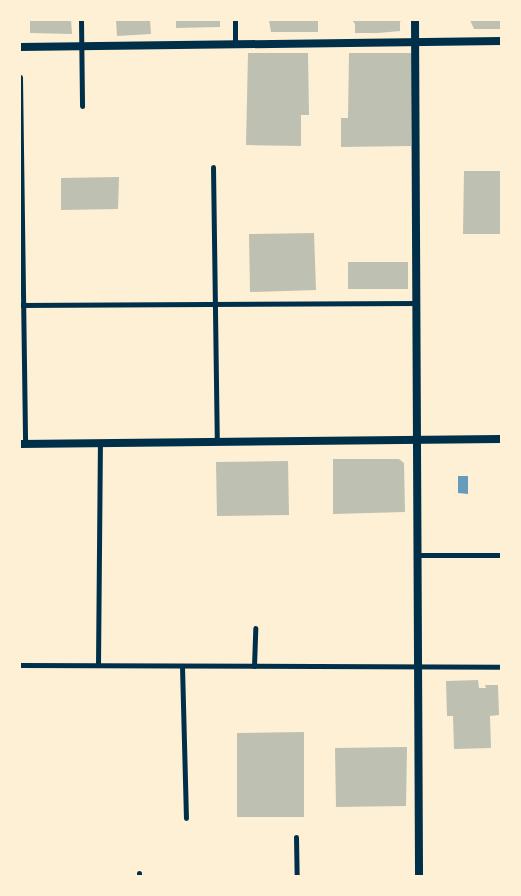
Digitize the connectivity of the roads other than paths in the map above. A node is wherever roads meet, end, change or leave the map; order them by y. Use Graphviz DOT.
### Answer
graph roads {
  1 [pos="81,20"];
  2 [pos="235,20"];
  3 [pos="415,20"];
  4 [pos="501,41"];
  5 [pos="415,42"];
  6 [pos="235,44"];
  7 [pos="82,46"];
  8 [pos="20,47"];
  9 [pos="20,77"];
  10 [pos="82,106"];
  11 [pos="213,167"];
  12 [pos="416,303"];
  13 [pos="21,305"];
  14 [pos="214,305"];
  15 [pos="501,439"];
  16 [pos="417,440"];
  17 [pos="217,442"];
  18 [pos="100,443"];
  19 [pos="23,444"];
  20 [pos="418,555"];
  21 [pos="501,555"];
  22 [pos="255,628"];
  23 [pos="20,665"];
  24 [pos="98,665"];
  25 [pos="182,666"];
  26 [pos="254,666"];
  27 [pos="418,666"];
  28 [pos="501,666"];
  29 [pos="186,818"];
  30 [pos="296,837"];
  31 [pos="297,876"];
  32 [pos="419,876"];
  1 -- 7 [label="street"];
  2 -- 6 [label="street"];
  3 -- 5 [label="street"];
  4 -- 5 [label="street"];
  5 -- 6 [label="street"];
  5 -- 12 [label="street"];
  6 -- 7 [label="street"];
  7 -- 8 [label="street"];
  7 -- 10 [label="street"];
  9 -- 13 [label="street"];
  11 -- 14 [label="street"];
  12 -- 14 [label="street"];
  12 -- 16 [label="street"];
  13 -- 14 [label="street"];
  13 -- 19 [label="street"];
  14 -- 17 [label="street"];
  15 -- 16 [label="street"];
  16 -- 17 [label="street"];
  16 -- 20 [label="street"];
  17 -- 18 [label="street"];
  18 -- 19 [label="street"];
  18 -- 24 [label="street"];
  20 -- 21 [label="street"];
  20 -- 27 [label="street"];
  22 -- 26 [label="street"];
  23 -- 24 [label="street"];
  24 -- 25 [label="street"];
  25 -- 26 [label="street"];
  25 -- 29 [label="street"];
  26 -- 27 [label="street"];
  27 -- 28 [label="street"];
  27 -- 32 [label="street"];
  30 -- 31 [label="street"];
}
